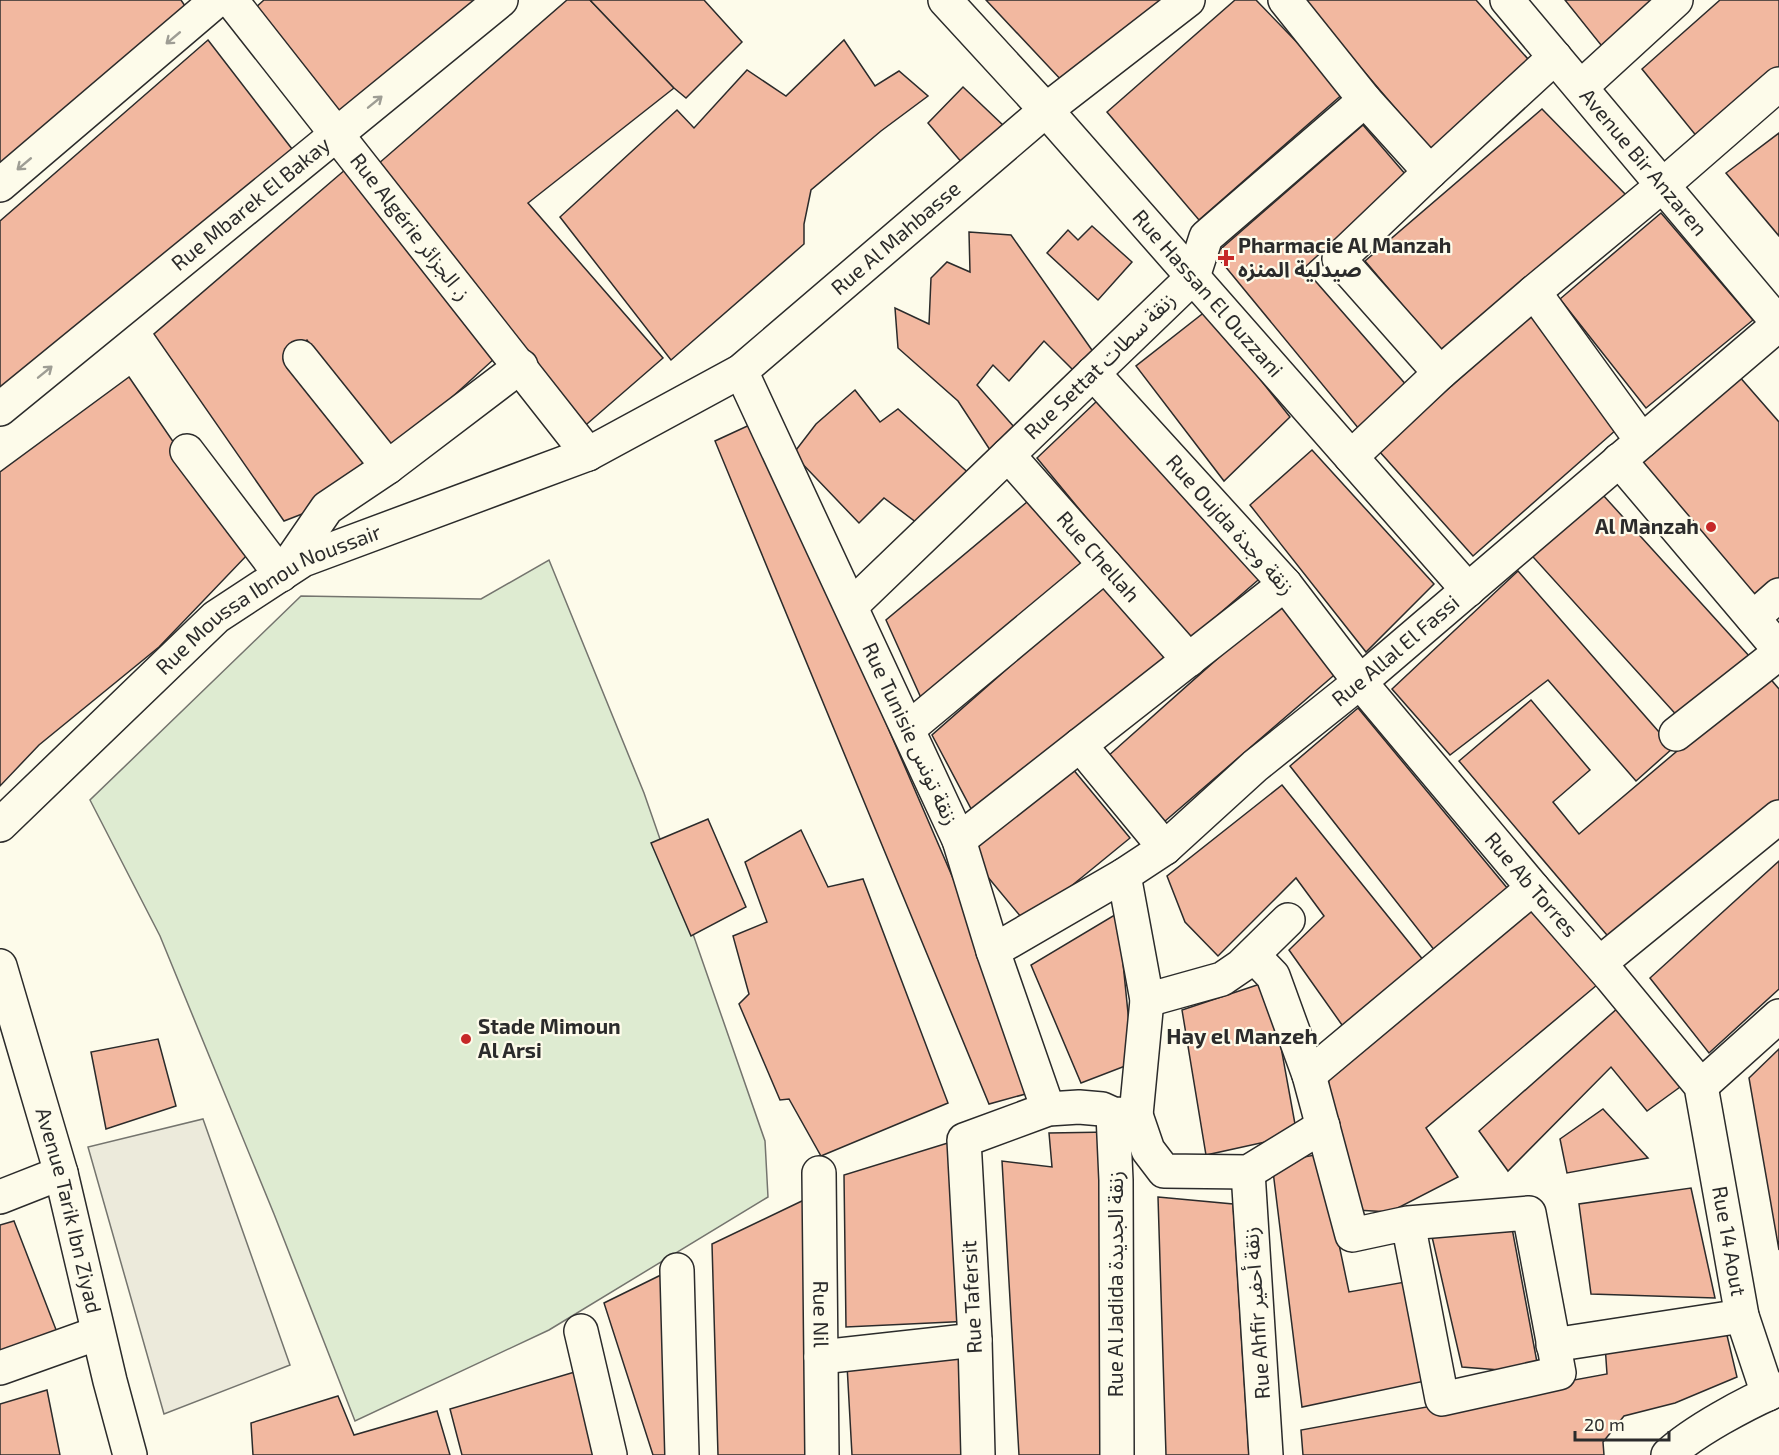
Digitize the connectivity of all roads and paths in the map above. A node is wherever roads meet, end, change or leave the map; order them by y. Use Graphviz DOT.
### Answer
graph roads {
  1 [pos="217,0"];
  2 [pos="231,0"];
  3 [pos="501,0"];
  4 [pos="945,0"];
  5 [pos="1188,0"];
  6 [pos="1286,0"];
  7 [pos="1507,0"];
  8 [pos="1676,0"];
  9 [pos="1555,57"];
  10 [pos="1779,84"];
  11 [pos="1581,87"];
  12 [pos="1365,100"];
  13 [pos="1046,110"];
  14 [pos="337,134"];
  15 [pos="1430,172"];
  16 [pos="0,185"];
  17 [pos="1663,185"];
  18 [pos="1193,277"];
  19 [pos="1534,292"];
  20 [pos="1779,324"];
  21 [pos="300,357"];
  22 [pos="520,366"];
  23 [pos="741,371"];
  24 [pos="1093,373"];
  25 [pos="1440,373"];
  26 [pos="0,409"];
  27 [pos="187,450"];
  28 [pos="1630,451"];
  29 [pos="588,454"];
  30 [pos="1008,455"];
  31 [pos="1351,457"];
  32 [pos="388,467"];
  33 [pos="1105,565"];
  34 [pos="281,575"];
  35 [pos="1285,584"];
  36 [pos="1468,590"];
  37 [pos="1779,595"];
  38 [pos="851,606"];
  39 [pos="1753,618"];
  40 [pos="1779,651"];
  41 [pos="1189,660"];
  42 [pos="1360,682"];
  43 [pos="908,729"];
  44 [pos="1676,734"];
  45 [pos="1080,745"];
  46 [pos="1779,817"];
  47 [pos="0,825"];
  48 [pos="959,840"];
  49 [pos="1165,848"];
  50 [pos="1125,875"];
  51 [pos="1533,888"];
  52 [pos="1288,920"];
  53 [pos="993,951"];
  54 [pos="1253,955"];
  55 [pos="1600,963"];
  56 [pos="0,966"];
  57 [pos="1147,1000"];
  58 [pos="1779,1016"];
  59 [pos="8,1023"];
  60 [pos="1309,1075"];
  61 [pos="1701,1086"];
  62 [pos="1048,1109"];
  63 [pos="1125,1114"];
  64 [pos="1323,1126"];
  65 [pos="1248,1172"];
  66 [pos="61,1173"];
  67 [pos="819,1173"];
  68 [pos="0,1197"];
  69 [pos="1408,1223"];
  70 [pos="677,1270"];
  71 [pos="1742,1316"];
  72 [pos="581,1331"];
  73 [pos="98,1333"];
  74 [pos="975,1340"];
  75 [pos="1553,1345"];
  76 [pos="821,1357"];
  77 [pos="0,1368"];
  78 [pos="1773,1392"];
  79 [pos="130,1455"];
  80 [pos="610,1455"];
  81 [pos="682,1455"];
  82 [pos="822,1455"];
  83 [pos="978,1455"];
  84 [pos="1117,1455"];
  85 [pos="1266,1455"];
  86 [pos="1668,1455"];
  1 -- 16 [label="street, one-way"];
  2 -- 14 [label="street, Rue Algérie ز. الجزائر"];
  14 -- 3 [label="street, Rue Mbarek El Bakay, one-way"];
  4 -- 13 [label="street, Rue Hassan El Ouzzani"];
  5 -- 13 [label="street, Rue Al Mahbasse"];
  6 -- 12 [label="street"];
  7 -- 9 [label="street, Avenue Bir Anzaren"];
  8 -- 11 [label="street"];
  9 -- 11 [label="street, Avenue Bir Anzaren"];
  9 -- 15 [label="street"];
  10 -- 17 [label="street"];
  11 -- 17 [label="street, Avenue Bir Anzaren"];
  12 -- 15 [label="street"];
  12 -- 18 [label="street, Rue Settat زنقة سطات"];
  13 -- 18 [label="street, Rue Hassan El Ouzzani"];
  13 -- 23 [label="street, Rue Al Mahbasse"];
  14 -- 22 [label="street, Rue Algérie ز. الجزائر"];
  26 -- 14 [label="street, Rue Mbarek El Bakay, one-way"];
  15 -- 25 [label="street"];
  17 -- 19 [label="street"];
  17 -- 20 [label="street, Avenue Bir Anzaren"];
  18 -- 24 [label="street, Rue Settat زنقة سطات"];
  18 -- 31 [label="street, Rue Hassan El Ouzzani"];
  19 -- 25 [label="street"];
  19 -- 28 [label="street"];
  20 -- 28 [label="street, Rue Allal El Fassi"];
  21 -- 32 [label="street"];
  22 -- 29 [label="street, Rue Algérie ز. الجزائر"];
  22 -- 32 [label="street"];
  23 -- 29 [label="street, Rue Al Mahbasse"];
  23 -- 38 [label="street, Rue Tunisie زنقة تونس"];
  24 -- 30 [label="street, Rue Settat زنقة سطات"];
  24 -- 35 [label="street, Rue Oujda زنقة وجدة"];
  25 -- 31 [label="street"];
  27 -- 34 [label="street"];
  28 -- 36 [label="street, Rue Allal El Fassi"];
  28 -- 39 [label="street"];
  29 -- 34 [label="street, Rue Moussa Ibnou Noussair"];
  30 -- 33 [label="street, Rue Chellah"];
  30 -- 38 [label="street, Rue Settat زنقة سطات"];
  31 -- 36 [label="street, Rue Hassan El Ouzzani"];
  32 -- 34 [label="street"];
  33 -- 41 [label="street, Rue Chellah"];
  33 -- 43 [label="street"];
  34 -- 47 [label="street, Rue Moussa Ibnou Noussair"];
  35 -- 41 [label="street"];
  35 -- 42 [label="street, Rue Oujda زنقة وجدة"];
  36 -- 42 [label="street, Rue Allal El Fassi"];
  37 -- 39 [label="street"];
  38 -- 43 [label="street, Rue Tunisie زنقة تونس"];
  39 -- 40 [label="street"];
  40 -- 44 [label="street"];
  41 -- 45 [label="street"];
  42 -- 49 [label="street, Rue Allal El Fassi"];
  42 -- 51 [label="street, Rue Ab Torres"];
  43 -- 48 [label="street, Rue Tunisie زنقة تونس"];
  45 -- 48 [label="street"];
  45 -- 49 [label="street"];
  46 -- 55 [label="street"];
  48 -- 53 [label="street, Rue Tunisie زنقة تونس"];
  49 -- 50 [label="street, Rue Allal El Fassi"];
  50 -- 53 [label="street, Rue Allal El Fassi"];
  50 -- 57 [label="street"];
  51 -- 55 [label="street, Rue Ab Torres"];
  51 -- 60 [label="street"];
  52 -- 54 [label="street"];
  53 -- 62 [label="street, Rue Tunisie زنقة تونس"];
  54 -- 57 [label="street"];
  54 -- 60 [label="street"];
  55 -- 61 [label="street, Rue Ab Torres"];
  56 -- 59 [label="street, Avenue Tarik Ibn Ziyad"];
  57 -- 63 [label="street"];
  58 -- 61 [label="street"];
  59 -- 66 [label="street, Avenue Tarik Ibn Ziyad"];
  60 -- 64 [label="street"];
  61 -- 71 [label="street, Rue 14 Aout"];
  62 -- 63 [label="street"];
  62 -- 74 [label="street, Rue Tafersit"];
  63 -- 65 [label="street"];
  63 -- 84 [label="street, Rue Al Jadida زنقة الجديدة"];
  64 -- 65 [label="street"];
  64 -- 69 [label="street"];
  65 -- 85 [label="street, Rue Ahfir زنقة أحفير"];
  66 -- 68 [label="street"];
  66 -- 73 [label="street, Avenue Tarik Ibn Ziyad"];
  67 -- 76 [label="street, Rue Nil"];
  69 -- 75 [label="street"];
  69 -- 75 [label="street"];
  70 -- 81 [label="street"];
  71 -- 75 [label="street"];
  71 -- 78 [label="street, Rue 14 Aout"];
  72 -- 80 [label="street"];
  73 -- 77 [label="street"];
  73 -- 79 [label="street, Avenue Tarik Ibn Ziyad"];
  74 -- 76 [label="street"];
  74 -- 83 [label="street, Rue Tafersit"];
  76 -- 82 [label="street, Rue Nil"];
  78 -- 86 [label="street"];
}
